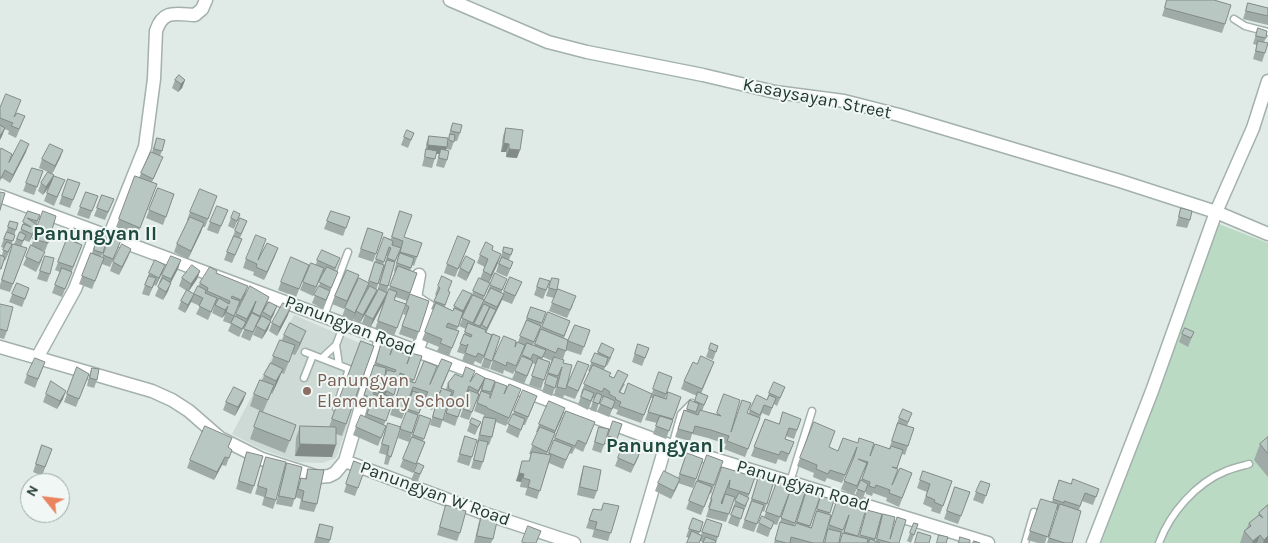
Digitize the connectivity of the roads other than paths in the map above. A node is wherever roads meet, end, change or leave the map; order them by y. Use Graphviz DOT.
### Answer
graph roads {
  1 [pos="206,0"];
  2 [pos="450,0"];
  3 [pos="1234,19"];
  4 [pos="1268,32"];
  5 [pos="1268,81"];
  6 [pos="0,196"];
  7 [pos="1216,212"];
  8 [pos="97,232"];
  9 [pos="1268,234"];
  10 [pos="109,237"];
  11 [pos="348,252"];
  12 [pos="419,276"];
  13 [pos="324,316"];
  14 [pos="344,324"];
  15 [pos="381,338"];
  16 [pos="336,345"];
  17 [pos="0,347"];
  18 [pos="305,352"];
  19 [pos="417,352"];
  20 [pos="313,355"];
  21 [pos="37,358"];
  22 [pos="322,358"];
  23 [pos="339,365"];
  24 [pos="304,378"];
  25 [pos="692,403"];
  26 [pos="336,408"];
  27 [pos="812,412"];
  28 [pos="669,445"];
  29 [pos="344,461"];
  30 [pos="1249,464"];
  31 [pos="790,482"];
  32 [pos="1034,512"];
  33 [pos="574,543"];
  34 [pos="637,543"];
  35 [pos="988,543"];
  36 [pos="1025,543"];
  37 [pos="1092,543"];
  38 [pos="1159,543"];
  1 -- 10 [label="street"];
  2 -- 7 [label="street, Kasaysayan Street"];
  3 -- 4 [label="lane"];
  5 -- 7 [label="street"];
  6 -- 8 [label="street, Panungyan Road"];
  7 -- 9 [label="street, Kasaysayan Street"];
  7 -- 37 [label="street"];
  8 -- 10 [label="street, Panungyan Road"];
  8 -- 21 [label="street"];
  10 -- 13 [label="street, Panungyan Road"];
  11 -- 13 [label="lane"];
  12 -- 19 [label="street"];
  13 -- 14 [label="street, Panungyan Road"];
  14 -- 15 [label="street, Panungyan Road"];
  14 -- 16 [label="lane"];
  15 -- 19 [label="street, Panungyan Road"];
  15 -- 29 [label="street"];
  16 -- 22 [label="lane"];
  16 -- 23 [label="lane"];
  17 -- 21 [label="street, Panungyan W Road"];
  18 -- 20 [label="lane"];
  19 -- 28 [label="street, Panungyan Road"];
  20 -- 22 [label="lane"];
  20 -- 24 [label="lane"];
  21 -- 29 [label="street, Panungyan W Road"];
  22 -- 23 [label="lane"];
  23 -- 26 [label="lane"];
  25 -- 28 [label="lane"];
  27 -- 31 [label="lane"];
  28 -- 31 [label="street, Panungyan Road"];
  28 -- 34 [label="street"];
  29 -- 33 [label="street, Panungyan W Road"];
  30 -- 38 [label="lane"];
  31 -- 35 [label="street, Panungyan Road"];
  32 -- 36 [label="lane"];
}
